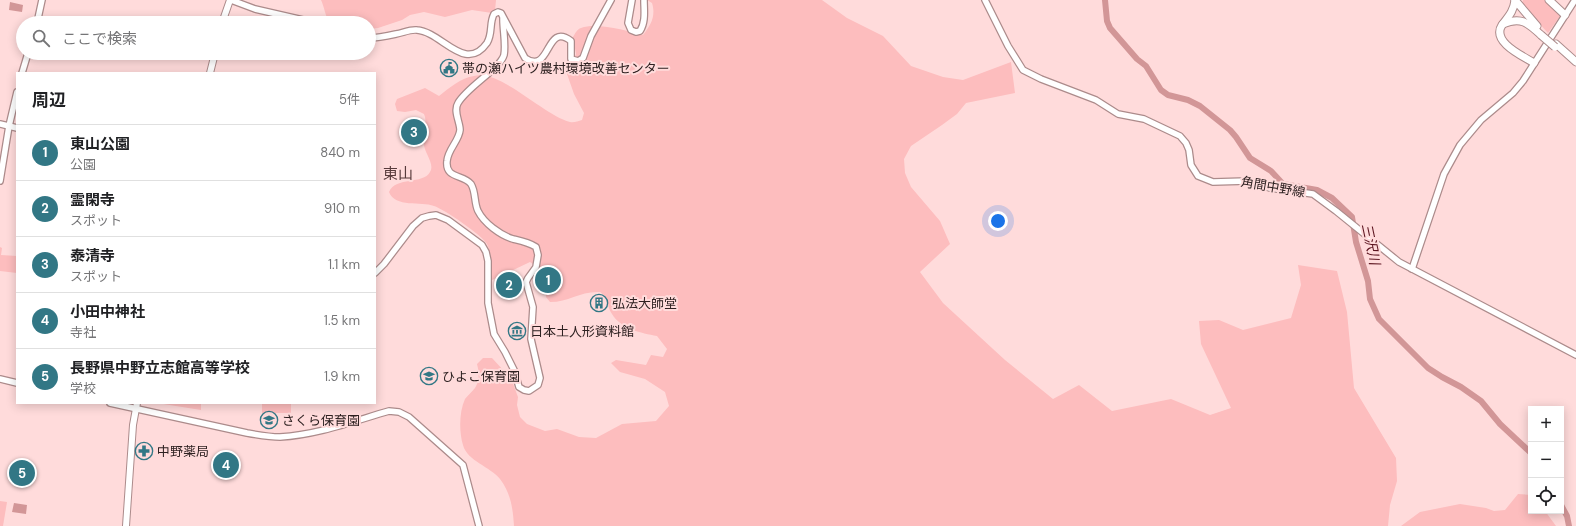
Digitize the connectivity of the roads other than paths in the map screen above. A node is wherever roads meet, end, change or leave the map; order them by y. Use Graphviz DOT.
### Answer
graph roads {
  1 [pos="42,0"];
  2 [pos="230,0"];
  3 [pos="611,0"];
  4 [pos="632,0"];
  5 [pos="644,0"];
  6 [pos="985,0"];
  7 [pos="1549,0"];
  8 [pos="1575,0"];
  9 [pos="1516,1"];
  10 [pos="1566,15"];
  11 [pos="39,16"];
  12 [pos="224,16"];
  13 [pos="286,16"];
  14 [pos="503,19"];
  15 [pos="1502,25"];
  16 [pos="1542,34"];
  17 [pos="376,38"];
  18 [pos="26,60"];
  19 [pos="213,60"];
  20 [pos="1576,62"];
  21 [pos="1534,63"];
  22 [pos="22,72"];
  23 [pos="210,72"];
  24 [pos="16,96"];
  25 [pos="0,124"];
  26 [pos="9,126"];
  27 [pos="16,128"];
  28 [pos="0,181"];
  29 [pos="1412,270"];
  30 [pos="376,272"];
  31 [pos="1576,355"];
  32 [pos="0,379"];
  33 [pos="16,383"];
  34 [pos="119,404"];
  35 [pos="136,406"];
  36 [pos="126,526"];
  37 [pos="479,526"];
  1 -- 11 [label="street"];
  2 -- 12 [label="main road"];
  2 -- 13 [label="street"];
  3 -- 14 [label="street"];
  4 -- 5 [label="street"];
  6 -- 29 [label="street, 角間中野線"];
  7 -- 10 [label="highway"];
  8 -- 10 [label="street"];
  9 -- 15 [label="highway"];
  9 -- 16 [label="highway"];
  10 -- 21 [label="street"];
  14 -- 17 [label="street"];
  14 -- 30 [label="street"];
  15 -- 16 [label="highway"];
  15 -- 21 [label="highway"];
  16 -- 20 [label="highway, bridge"];
  18 -- 22 [label="street"];
  19 -- 23 [label="main road"];
  21 -- 29 [label="street"];
  24 -- 26 [label="street"];
  25 -- 26 [label="street"];
  26 -- 27 [label="street"];
  26 -- 28 [label="street"];
  29 -- 31 [label="street, 角間中野線"];
  32 -- 33 [label="street"];
  34 -- 35 [label="street"];
  35 -- 36 [label="main road"];
  35 -- 37 [label="street"];
}
